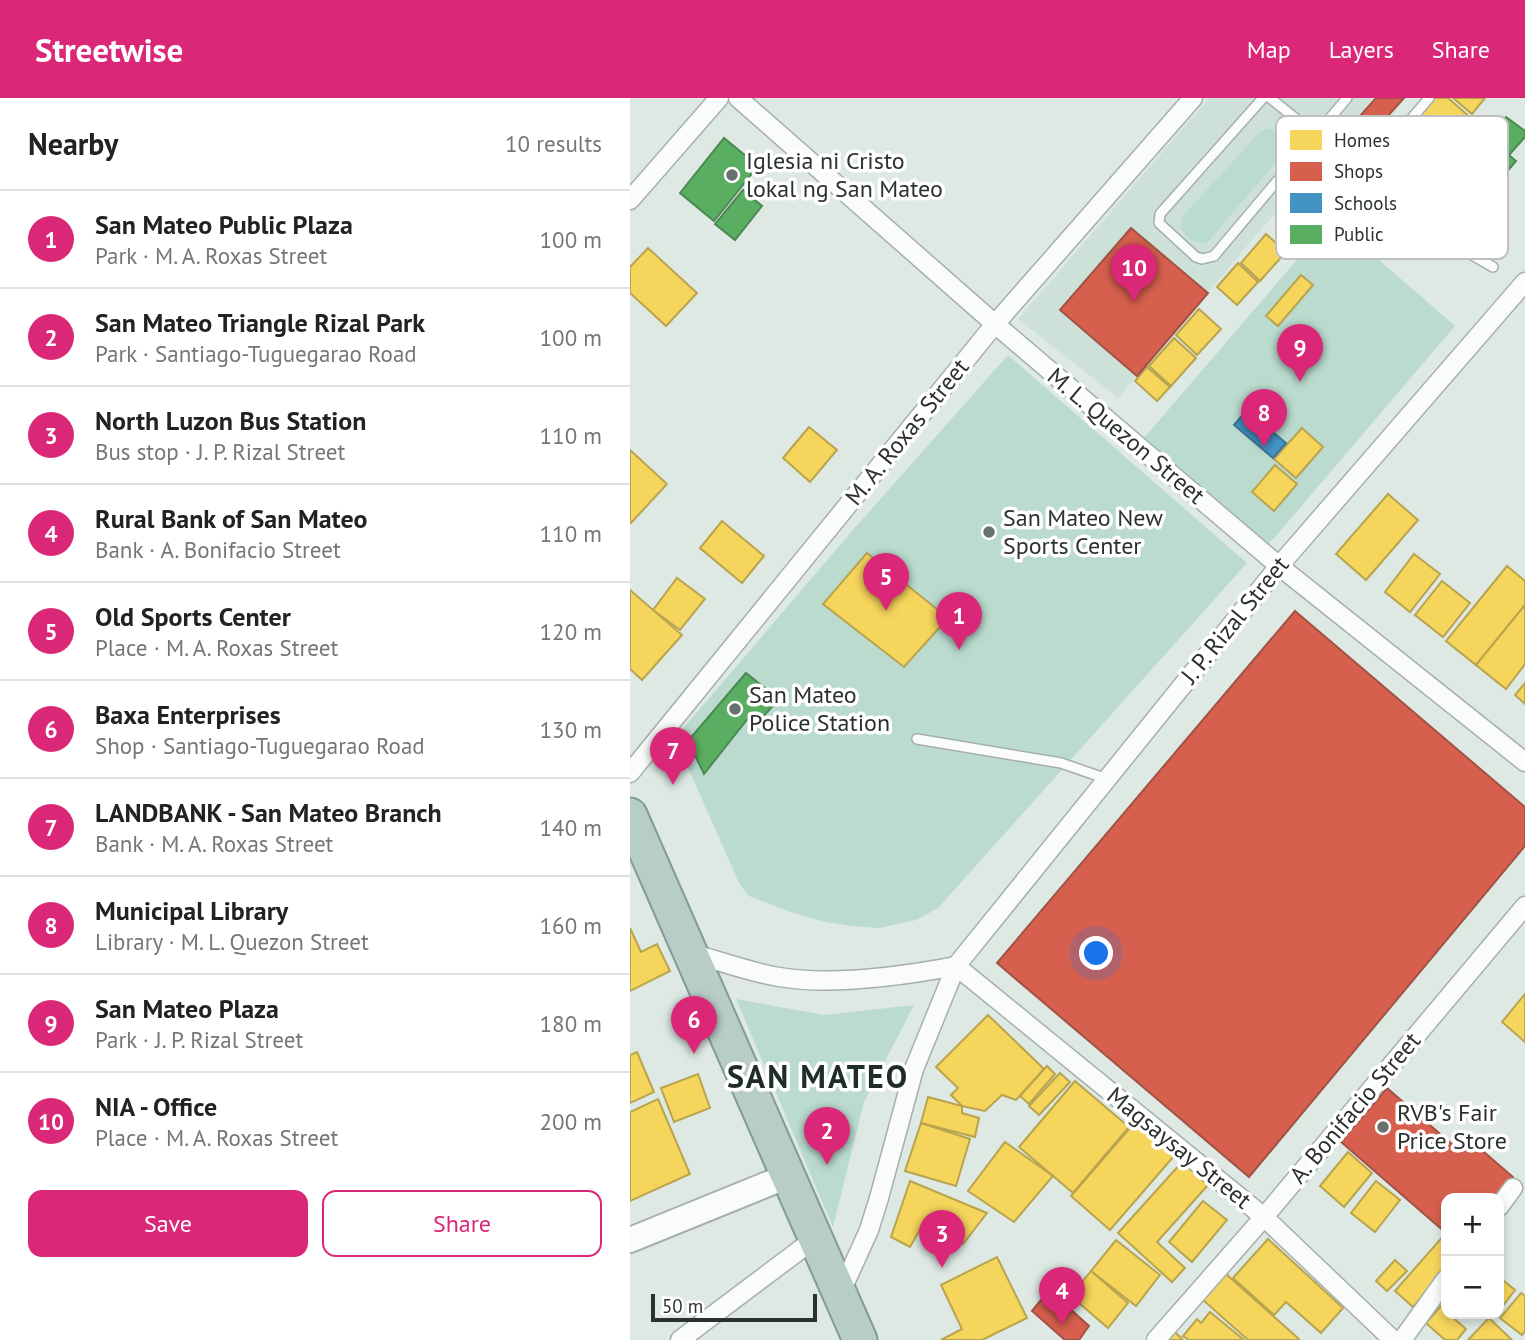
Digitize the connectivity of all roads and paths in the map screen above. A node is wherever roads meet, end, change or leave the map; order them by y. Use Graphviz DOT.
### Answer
graph roads {
  1 [pos="719,98"];
  2 [pos="738,98"];
  3 [pos="1193,98"];
  4 [pos="1263,98"];
  5 [pos="1270,98"];
  6 [pos="1346,98"];
  7 [pos="1429,98"];
  8 [pos="1292,116"];
  9 [pos="1330,116"];
  10 [pos="1414,116"];
  11 [pos="1276,181"];
  12 [pos="630,200"];
  13 [pos="1479,259"];
  14 [pos="1493,267"];
  15 [pos="1525,282"];
  16 [pos="995,324"];
  17 [pos="1279,566"];
  18 [pos="917,739"];
  19 [pos="1525,762"];
  20 [pos="630,773"];
  21 [pos="1107,779"];
  22 [pos="630,815"];
  23 [pos="1525,906"];
  24 [pos="691,953"];
  25 [pos="956,966"];
  26 [pos="790,1175"];
  27 [pos="1513,1188"];
  28 [pos="1504,1200"];
  29 [pos="1264,1217"];
  30 [pos="817,1237"];
  31 [pos="630,1240"];
  32 [pos="1441,1286"];
  33 [pos="839,1296"];
  34 [pos="680,1340"];
  35 [pos="860,1340"];
  36 [pos="1156,1340"];
  37 [pos="1393,1340"];
  38 [pos="1402,1340"];
  1 -- 12 [label="street"];
  2 -- 16 [label="street, M. L. Quezon Street"];
  3 -- 16 [label="street, M. A. Roxas Street"];
  4 -- 11 [label="lane"];
  5 -- 8 [label="lane"];
  6 -- 9 [label="lane"];
  7 -- 10 [label="lane"];
  13 -- 14 [label="lane"];
  15 -- 17 [label="street, J. P. Rizal Street"];
  16 -- 17 [label="street, M. L. Quezon Street"];
  16 -- 20 [label="street, M. A. Roxas Street"];
  17 -- 19 [label="street, M. L. Quezon Street"];
  17 -- 21 [label="street, J. P. Rizal Street"];
  18 -- 21 [label="lane"];
  21 -- 25 [label="street, J. P. Rizal Street"];
  22 -- 24 [label="highway"];
  23 -- 29 [label="street, A. Bonifacio Street"];
  24 -- 25 [label="street"];
  24 -- 26 [label="highway"];
  25 -- 29 [label="street, Magsaysay Street"];
  25 -- 33 [label="street, J. P. Rizal Street"];
  26 -- 30 [label="highway"];
  26 -- 31 [label="main road"];
  27 -- 28 [label="street"];
  29 -- 36 [label="street, A. Bonifacio Street"];
  29 -- 37 [label="street, Magsaysay Street"];
  30 -- 33 [label="highway"];
  30 -- 34 [label="street"];
  32 -- 38 [label="street"];
  33 -- 35 [label="highway"];
}
